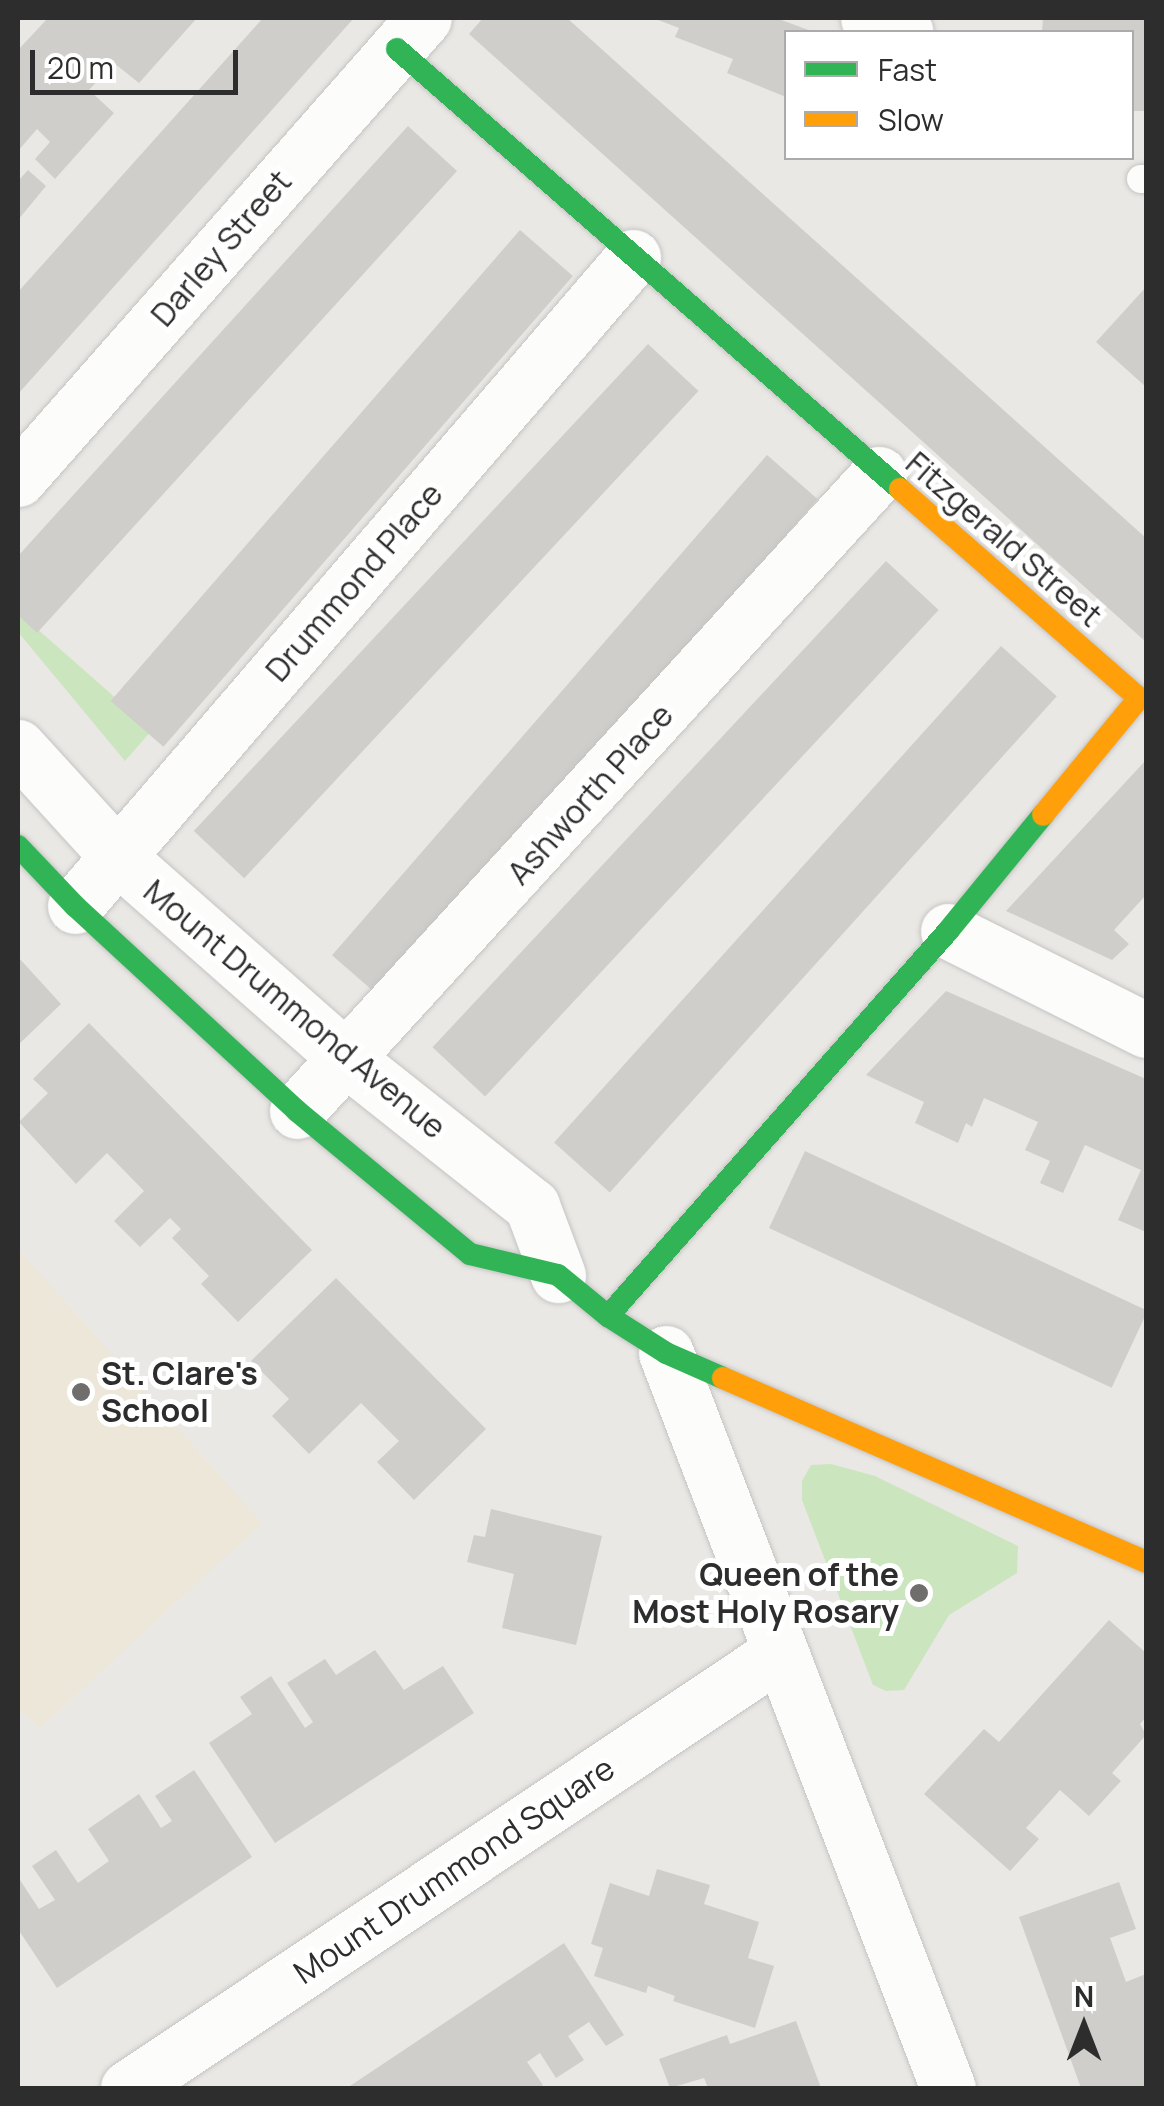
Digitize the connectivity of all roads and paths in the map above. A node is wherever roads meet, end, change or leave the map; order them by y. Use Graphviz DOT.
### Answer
graph roads {
  1 [pos="868,18"];
  2 [pos="901,30"];
  3 [pos="410,33"];
  4 [pos="633,257"];
  5 [pos="879,474"];
  6 [pos="18,480"];
  7 [pos="18,747"];
  8 [pos="18,846"];
  9 [pos="118,857"];
  10 [pos="74,906"];
  11 [pos="948,932"];
  12 [pos="1146,1030"];
  13 [pos="348,1060"];
  14 [pos="298,1111"];
  15 [pos="558,1275"];
  16 [pos="608,1316"];
  17 [pos="666,1353"];
  18 [pos="1146,1562"];
  19 [pos="780,1652"];
  20 [pos="128,2088"];
  21 [pos="948,2088"];
  1 -- 2 [label="street"];
  3 -- 4 [label="street, Fitzgerald Street"];
  3 -- 6 [label="street, Darley Street"];
  4 -- 5 [label="street, Fitzgerald Street"];
  4 -- 9 [label="street, Drummond Place"];
  5 -- 11 [label="street, Fitzgerald Street"];
  5 -- 13 [label="street, Ashworth Place"];
  7 -- 9 [label="street, Mount Drummond Avenue"];
  8 -- 10 [label="street, Mount Drummond Avenue"];
  9 -- 10 [label="street, Drummond Place"];
  9 -- 13 [label="street, Mount Drummond Avenue"];
  10 -- 14 [label="street, Mount Drummond Avenue"];
  11 -- 12 [label="street"];
  11 -- 16 [label="street, Fitzgerald Street"];
  13 -- 14 [label="street, Ashworth Place"];
  13 -- 15 [label="street, Mount Drummond Avenue"];
  14 -- 15 [label="street, Mount Drummond Avenue"];
  15 -- 16 [label="street, Mount Drummond Avenue"];
  16 -- 17 [label="street, Mount Drummond Avenue"];
  17 -- 18 [label="street, Mount Drummond Avenue"];
  17 -- 19 [label="street"];
  19 -- 20 [label="street, Mount Drummond Square"];
  19 -- 21 [label="street"];
}
